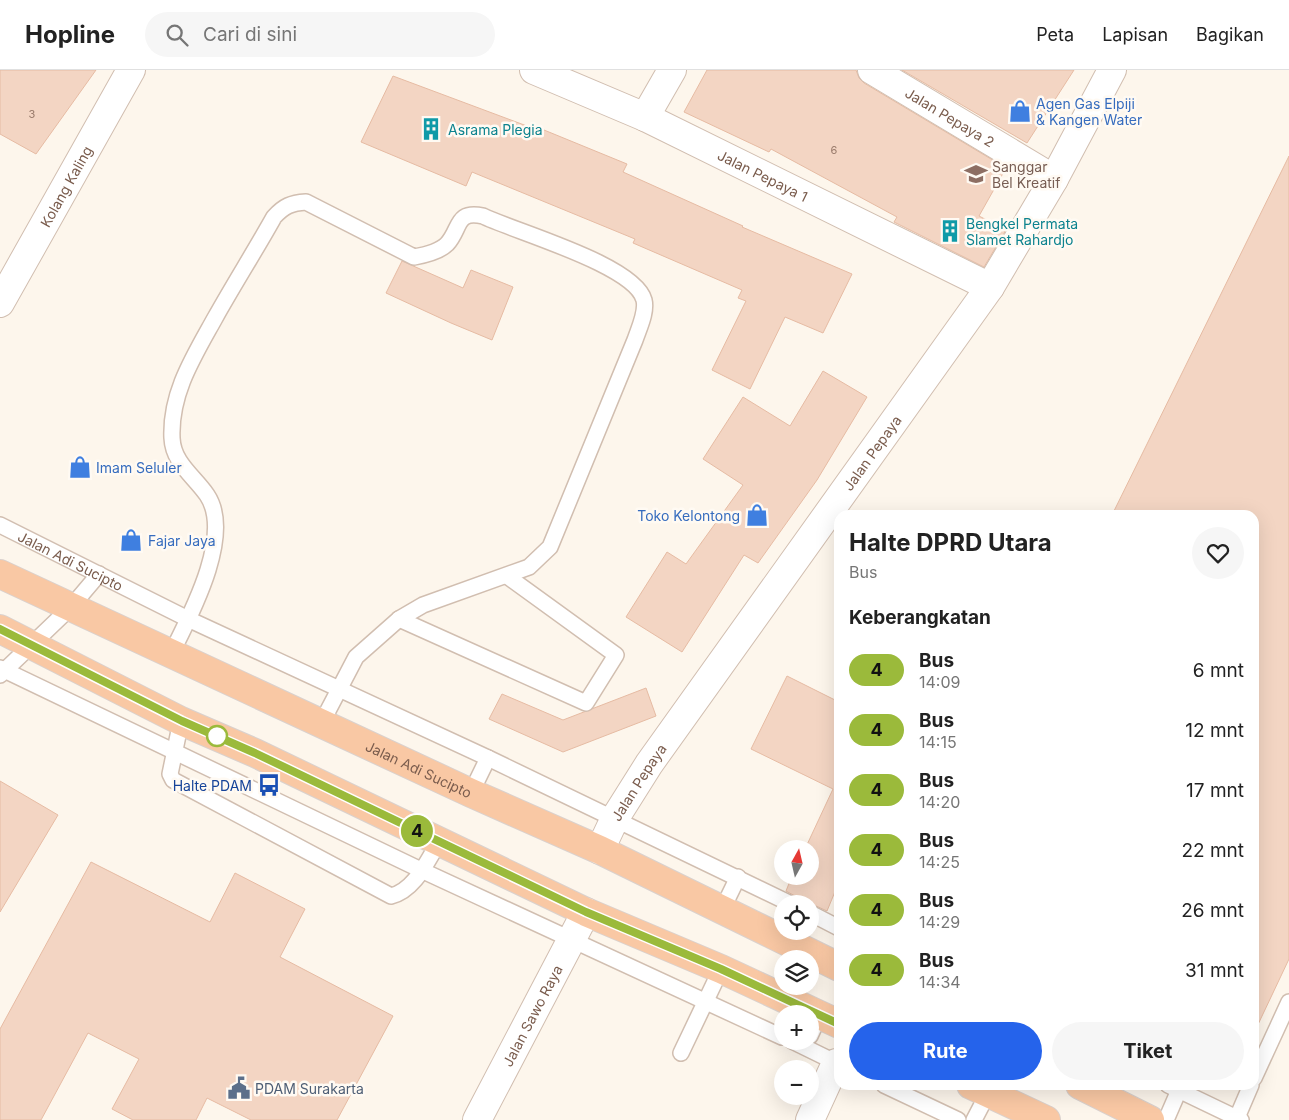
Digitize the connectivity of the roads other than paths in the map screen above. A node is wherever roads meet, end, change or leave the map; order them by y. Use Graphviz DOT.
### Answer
graph roads {
  1 [pos="131,70"];
  2 [pos="534,70"];
  3 [pos="672,70"];
  4 [pos="872,70"];
  5 [pos="1112,70"];
  6 [pos="645,118"];
  7 [pos="1054,179"];
  8 [pos="990,288"];
  9 [pos="0,303"];
  10 [pos="0,525"];
  11 [pos="0,574"];
  12 [pos="99,574"];
  13 [pos="507,576"];
  14 [pos="71,607"];
  15 [pos="188,619"];
  16 [pos="399,619"];
  17 [pos="0,629"];
  18 [pos="32,646"];
  19 [pos="171,654"];
  20 [pos="2,671"];
  21 [pos="340,689"];
  22 [pos="182,721"];
  23 [pos="321,724"];
  24 [pos="175,752"];
  25 [pos="488,758"];
  26 [pos="471,793"];
  27 [pos="615,818"];
  28 [pos="440,842"];
  29 [pos="600,850"];
  30 [pos="421,870"];
  31 [pos="738,877"];
  32 [pos="774,895"];
  33 [pos="722,910"];
  34 [pos="586,912"];
  35 [pos="819,918"];
  36 [pos="834,925"];
  37 [pos="571,940"];
  38 [pos="834,965"];
  39 [pos="721,969"];
  40 [pos="705,1001"];
  41 [pos="1289,1002"];
  42 [pos="774,1007"];
  43 [pos="774,1033"];
  44 [pos="819,1042"];
  45 [pos="681,1053"];
  46 [pos="834,1060"];
  47 [pos="1259,1067"];
  48 [pos="834,1069"];
  49 [pos="895,1090"];
  50 [pos="979,1090"];
  51 [pos="981,1090"];
  52 [pos="1096,1090"];
  53 [pos="1174,1090"];
  54 [pos="1178,1090"];
  55 [pos="1249,1090"];
  56 [pos="1238,1119"];
  57 [pos="476,1120"];
  58 [pos="810,1120"];
  59 [pos="958,1120"];
  60 [pos="974,1120"];
  61 [pos="1046,1120"];
  62 [pos="1150,1120"];
  63 [pos="1166,1120"];
  1 -- 9 [label="street, Kolang Kaling"];
  2 -- 6 [label="street, Jalan Pepaya 1"];
  3 -- 6 [label="street"];
  4 -- 7 [label="street, Jalan Pepaya 2"];
  5 -- 7 [label="street, Jalan Pepaya"];
  6 -- 8 [label="street, Jalan Pepaya 1"];
  7 -- 8 [label="street, Jalan Pepaya"];
  8 -- 27 [label="street, Jalan Pepaya"];
  10 -- 12 [label="lane, Jalan Adi Sucipto"];
  11 -- 14 [label="highway, Jalan Adi Sucipto"];
  12 -- 14 [label="lane"];
  12 -- 15 [label="lane, Jalan Adi Sucipto"];
  13 -- 15 [label="lane"];
  13 -- 16 [label="lane"];
  13 -- 16 [label="lane"];
  14 -- 18 [label="lane"];
  14 -- 19 [label="highway, Jalan Adi Sucipto"];
  15 -- 19 [label="lane"];
  15 -- 21 [label="lane, Jalan Adi Sucipto"];
  16 -- 21 [label="lane"];
  17 -- 18 [label="highway"];
  18 -- 20 [label="lane"];
  18 -- 22 [label="highway"];
  19 -- 23 [label="highway, Jalan Adi Sucipto"];
  20 -- 24 [label="lane"];
  21 -- 23 [label="lane"];
  21 -- 25 [label="lane, Jalan Adi Sucipto"];
  22 -- 24 [label="lane"];
  22 -- 28 [label="highway"];
  23 -- 26 [label="highway, Jalan Adi Sucipto"];
  24 -- 30 [label="lane"];
  24 -- 30 [label="lane"];
  25 -- 26 [label="lane"];
  25 -- 27 [label="lane, Jalan Adi Sucipto"];
  26 -- 29 [label="highway, Jalan Adi Sucipto"];
  27 -- 29 [label="street, Jalan Pepaya"];
  27 -- 31 [label="lane, Jalan Adi Sucipto"];
  28 -- 30 [label="lane"];
  28 -- 34 [label="highway"];
  29 -- 33 [label="highway, Jalan Adi Sucipto"];
  30 -- 37 [label="lane"];
  31 -- 32 [label="lane, Jalan Adi Sucipto"];
  31 -- 33 [label="lane"];
  33 -- 38 [label="highway, Jalan Adi Sucipto"];
  34 -- 37 [label="street, Jalan Sawo Raya"];
  34 -- 39 [label="highway"];
  35 -- 36 [label="lane"];
  37 -- 40 [label="lane"];
  37 -- 57 [label="street, Jalan Sawo Raya"];
  39 -- 40 [label="lane"];
  39 -- 42 [label="highway"];
  40 -- 43 [label="lane"];
  40 -- 45 [label="lane"];
  41 -- 47 [label="lane"];
  44 -- 46 [label="lane"];
  48 -- 58 [label="street"];
  49 -- 59 [label="lane"];
  50 -- 60 [label="lane"];
  51 -- 61 [label="highway"];
  52 -- 62 [label="highway"];
  53 -- 63 [label="lane"];
  54 -- 56 [label="lane"];
  55 -- 56 [label="lane"];
}
